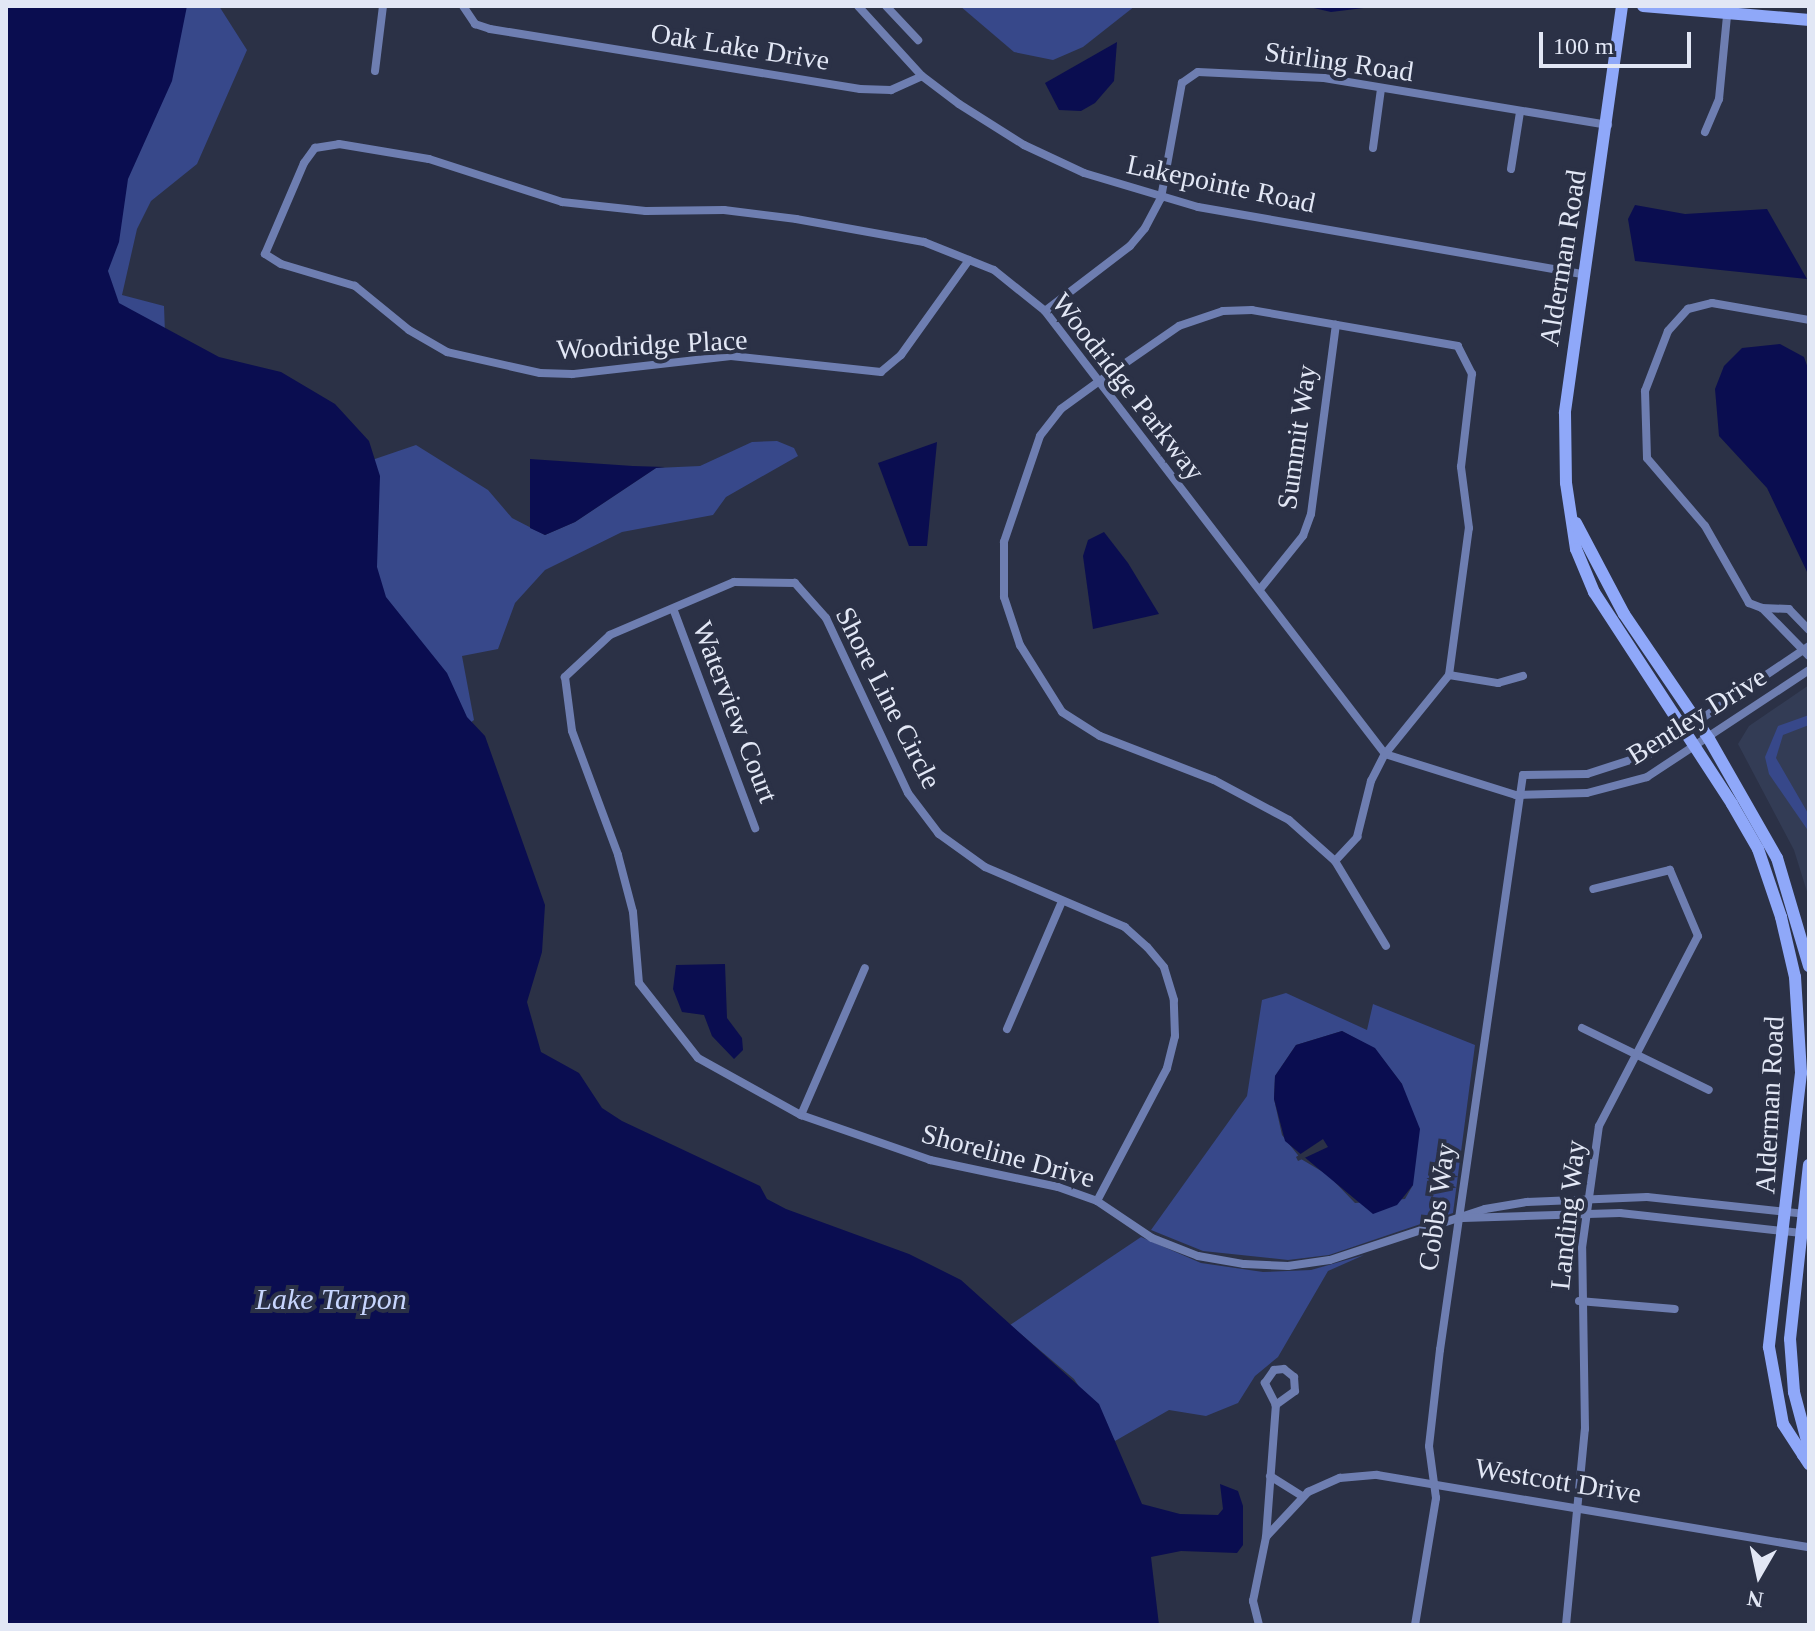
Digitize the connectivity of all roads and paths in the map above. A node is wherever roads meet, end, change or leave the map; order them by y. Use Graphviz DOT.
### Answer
graph roads {
  1 [pos="383,6"];
  2 [pos="463,6"];
  3 [pos="858,6"];
  4 [pos="886,6"];
  5 [pos="1622,6"];
  6 [pos="1643,6"];
  7 [pos="1728,10"];
  8 [pos="1809,20"];
  9 [pos="918,40"];
  10 [pos="375,71"];
  11 [pos="922,76"];
  12 [pos="1381,89"];
  13 [pos="1520,112"];
  14 [pos="1608,125"];
  15 [pos="1705,132"];
  16 [pos="1373,148"];
  17 [pos="1511,169"];
  18 [pos="1161,198"];
  19 [pos="265,254"];
  20 [pos="969,260"];
  21 [pos="1583,274"];
  22 [pos="1045,311"];
  23 [pos="1809,320"];
  24 [pos="1336,325"];
  25 [pos="1098,382"];
  26 [pos="1572,517"];
  27 [pos="1261,588"];
  28 [pos="1762,608"];
  29 [pos="1785,609"];
  30 [pos="674,611"];
  31 [pos="1777,621"];
  32 [pos="1809,630"];
  33 [pos="1807,650"];
  34 [pos="1809,670"];
  35 [pos="1449,675"];
  36 [pos="1523,676"];
  37 [pos="1698,722"];
  38 [pos="1684,732"];
  39 [pos="1709,739"];
  40 [pos="1693,749"];
  41 [pos="1385,754"];
  42 [pos="1516,795"];
  43 [pos="755,828"];
  44 [pos="1335,861"];
  45 [pos="1593,889"];
  46 [pos="1062,901"];
  47 [pos="1386,946"];
  48 [pos="1809,966"];
  49 [pos="865,968"];
  50 [pos="1582,1028"];
  51 [pos="1007,1029"];
  52 [pos="1637,1055"];
  53 [pos="1709,1090"];
  54 [pos="801,1115"];
  55 [pos="863,1139"];
  56 [pos="1809,1165"];
  57 [pos="1591,1198"];
  58 [pos="1097,1201"];
  59 [pos="1788,1213"];
  60 [pos="1588,1214"];
  61 [pos="1806,1214"];
  62 [pos="1458,1218"];
  63 [pos="1785,1233"];
  64 [pos="1805,1234"];
  65 [pos="1579,1301"];
  66 [pos="1675,1309"];
  67 [pos="1276,1405"];
  68 [pos="1806,1459"];
  69 [pos="1270,1476"];
  70 [pos="1433,1484"];
  71 [pos="1302,1496"];
  72 [pos="1575,1507"];
  73 [pos="1266,1537"];
  74 [pos="1809,1547"];
  75 [pos="1259,1625"];
  76 [pos="1415,1625"];
  77 [pos="1566,1625"];
  1 -- 10 [label="street"];
  2 -- 11 [label="street, Oak Lake Drive"];
  3 -- 11 [label="street, Lakepointe Road"];
  4 -- 9 [label="street"];
  5 -- 14 [label="street, Alderman Road"];
  6 -- 7 [label="street"];
  7 -- 8 [label="street"];
  7 -- 15 [label="street"];
  11 -- 18 [label="street, Lakepointe Road"];
  12 -- 13 [label="street, Stirling Road"];
  12 -- 16 [label="street"];
  12 -- 18 [label="street, Stirling Road"];
  13 -- 14 [label="street, Stirling Road"];
  13 -- 17 [label="street"];
  14 -- 21 [label="street, Alderman Road"];
  18 -- 21 [label="street, Lakepointe Road"];
  18 -- 22 [label="street"];
  19 -- 20 [label="street, Woodridge Parkway"];
  19 -- 20 [label="street, Woodridge Place"];
  20 -- 22 [label="street, Woodridge Parkway"];
  21 -- 26 [label="street, Alderman Road"];
  22 -- 25 [label="street, Woodridge Parkway"];
  23 -- 28 [label="street"];
  24 -- 25 [label="street"];
  24 -- 27 [label="street, Summit Way"];
  24 -- 35 [label="street"];
  25 -- 27 [label="street, Woodridge Parkway"];
  25 -- 44 [label="street"];
  26 -- 37 [label="street, Alderman Road"];
  26 -- 38 [label="street, Alderman Road"];
  27 -- 41 [label="street, Woodridge Parkway"];
  28 -- 29 [label="street"];
  28 -- 31 [label="street"];
  29 -- 31 [label="street"];
  29 -- 32 [label="street"];
  30 -- 43 [label="street, Waterview Court"];
  30 -- 46 [label="street, Shore Line Circle"];
  30 -- 54 [label="street, Shore Line Circle"];
  31 -- 33 [label="street"];
  33 -- 37 [label="street, Bentley Drive"];
  34 -- 39 [label="street, Bentley Drive"];
  35 -- 36 [label="street"];
  35 -- 41 [label="street"];
  37 -- 38 [label="street, Bentley Drive"];
  37 -- 39 [label="street, Alderman Road"];
  38 -- 40 [label="street, Alderman Road"];
  38 -- 42 [label="street, Bentley Drive"];
  39 -- 40 [label="street, Bentley Drive"];
  39 -- 48 [label="street, Alderman Road"];
  40 -- 42 [label="street, Bentley Drive"];
  40 -- 59 [label="street, Alderman Road"];
  41 -- 42 [label="street"];
  41 -- 44 [label="street"];
  42 -- 62 [label="street, Cobbs Way"];
  44 -- 47 [label="street"];
  45 -- 52 [label="street, Landing Way"];
  46 -- 51 [label="street"];
  46 -- 58 [label="street, Shore Line Circle"];
  49 -- 54 [label="street"];
  50 -- 52 [label="street"];
  52 -- 53 [label="street"];
  52 -- 57 [label="street, Landing Way"];
  54 -- 55 [label="street, Shore Line Circle"];
  55 -- 58 [label="street, Shoreline Drive"];
  56 -- 61 [label="street, Alderman Road"];
  57 -- 59 [label="street, Shoreline Drive"];
  57 -- 60 [label="street, Landing Way"];
  57 -- 62 [label="street, Shoreline Drive"];
  58 -- 62 [label="street, Shoreline Drive"];
  59 -- 61 [label="street, Shoreline Drive"];
  59 -- 63 [label="street, Alderman Road"];
  60 -- 62 [label="street, Shoreline Drive"];
  60 -- 63 [label="street, Shoreline Drive"];
  60 -- 65 [label="street, Landing Way"];
  61 -- 64 [label="street, Alderman Road"];
  62 -- 70 [label="street, Cobbs Way"];
  63 -- 64 [label="street, Shoreline Drive"];
  63 -- 68 [label="street, Alderman Road"];
  64 -- 68 [label="street, Alderman Road"];
  65 -- 66 [label="street"];
  65 -- 72 [label="street, Landing Way"];
  67 -- 67 [label="street"];
  67 -- 69 [label="street"];
  69 -- 71 [label="street"];
  69 -- 73 [label="street"];
  70 -- 71 [label="street, Westcott Drive"];
  70 -- 72 [label="street, Westcott Drive"];
  70 -- 76 [label="street, Cobbs Way"];
  71 -- 73 [label="street, Westcott Drive"];
  72 -- 74 [label="street, Westcott Drive"];
  72 -- 77 [label="street, Landing Way"];
  73 -- 75 [label="street"];
}
